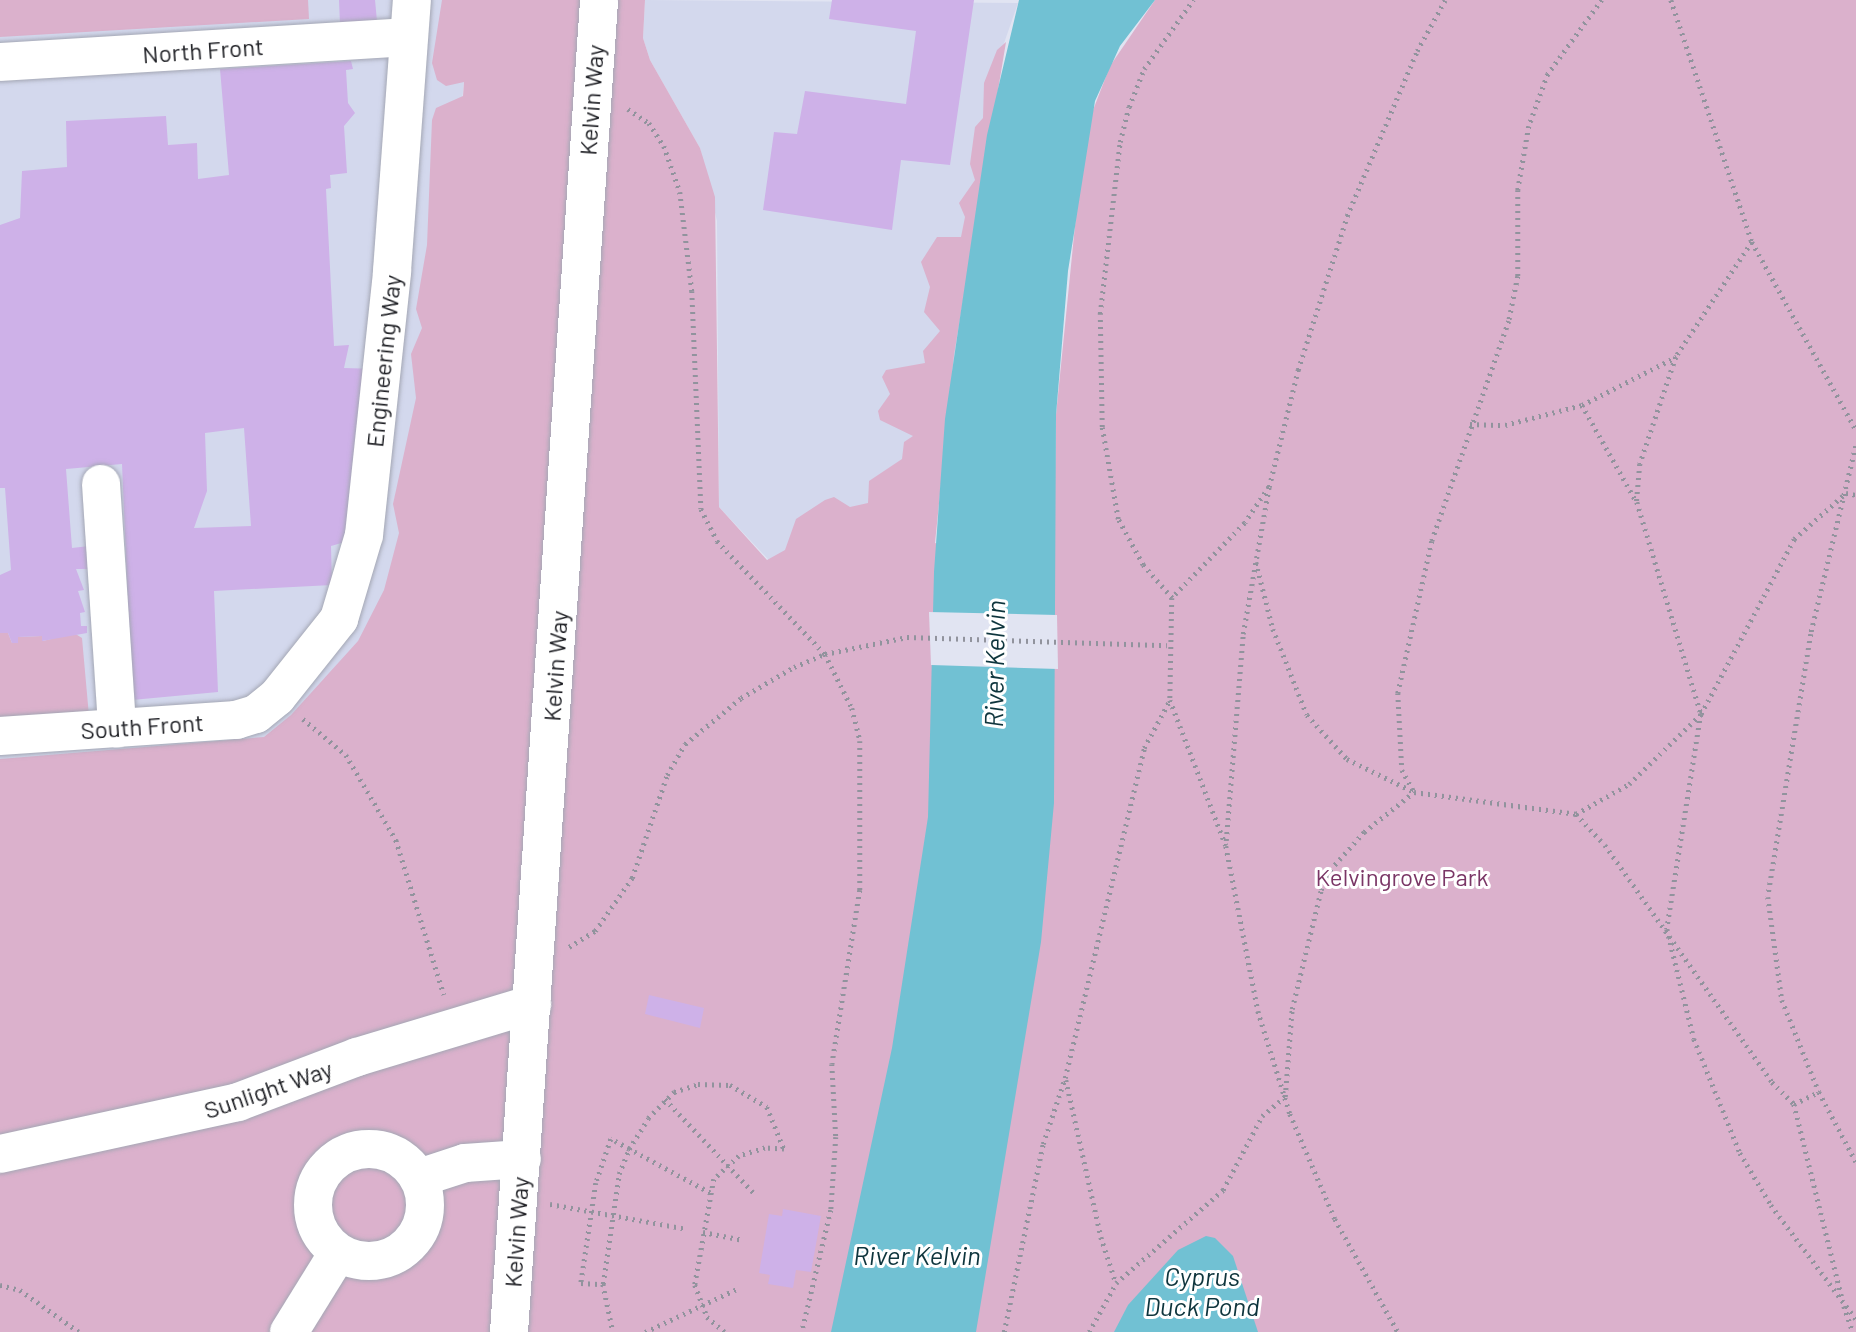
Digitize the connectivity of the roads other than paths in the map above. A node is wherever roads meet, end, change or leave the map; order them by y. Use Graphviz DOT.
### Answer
graph roads {
  1 [pos="412,0"];
  2 [pos="599,0"];
  3 [pos="406,37"];
  4 [pos="0,62"];
  5 [pos="101,484"];
  6 [pos="277,697"];
  7 [pos="117,728"];
  8 [pos="0,736"];
  9 [pos="532,1004"];
  10 [pos="0,1154"];
  11 [pos="522,1159"];
  12 [pos="419,1178"];
  13 [pos="338,1253"];
  14 [pos="289,1332"];
  15 [pos="509,1332"];
  1 -- 3 [label="street, Engineering Way"];
  2 -- 9 [label="street, Kelvin Way"];
  3 -- 4 [label="street, North Front"];
  3 -- 6 [label="street, Engineering Way"];
  5 -- 7 [label="street"];
  6 -- 7 [label="street, South Front"];
  7 -- 8 [label="street, South Front"];
  9 -- 10 [label="street, Sunlight Way"];
  9 -- 11 [label="street, Kelvin Way"];
  11 -- 12 [label="street"];
  11 -- 15 [label="street, Kelvin Way"];
  12 -- 13 [label="street"];
  12 -- 13 [label="street"];
  13 -- 14 [label="street"];
}
